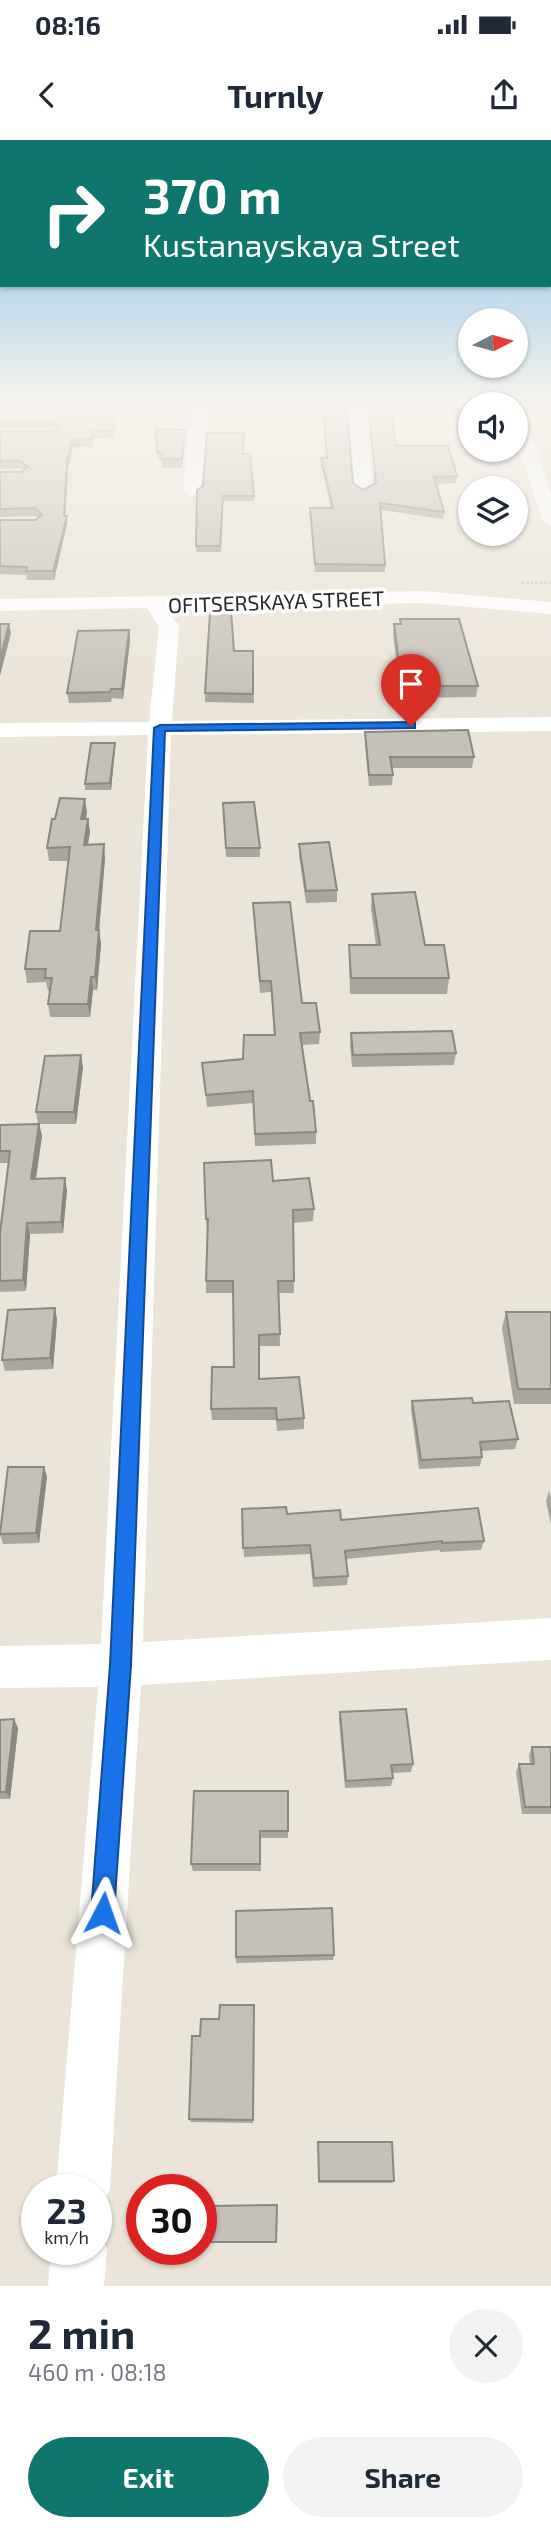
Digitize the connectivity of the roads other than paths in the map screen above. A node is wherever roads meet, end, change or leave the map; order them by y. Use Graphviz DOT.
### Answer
graph roads {
  1 [pos="545,502"];
  2 [pos="551,520"];
  3 [pos="155,604"];
  4 [pos="0,605"];
  5 [pos="551,608"];
  6 [pos="551,724"];
  7 [pos="160,728"];
  8 [pos="0,730"];
  9 [pos="551,1639"];
  10 [pos="121,1665"];
  11 [pos="0,1667"];
  12 [pos="84,2174"];
  13 [pos="78,2265"];
  14 [pos="76,2286"];
  1 -- 2 [label="street"];
  3 -- 4 [label="street, OFITSERSKAYA STREET"];
  3 -- 5 [label="street, OFITSERSKAYA STREET"];
  3 -- 7 [label="street"];
  6 -- 7 [label="street"];
  7 -- 8 [label="street"];
  7 -- 10 [label="street"];
  9 -- 10 [label="street"];
  10 -- 11 [label="street"];
  10 -- 12 [label="street"];
  13 -- 14 [label="street"];
}
